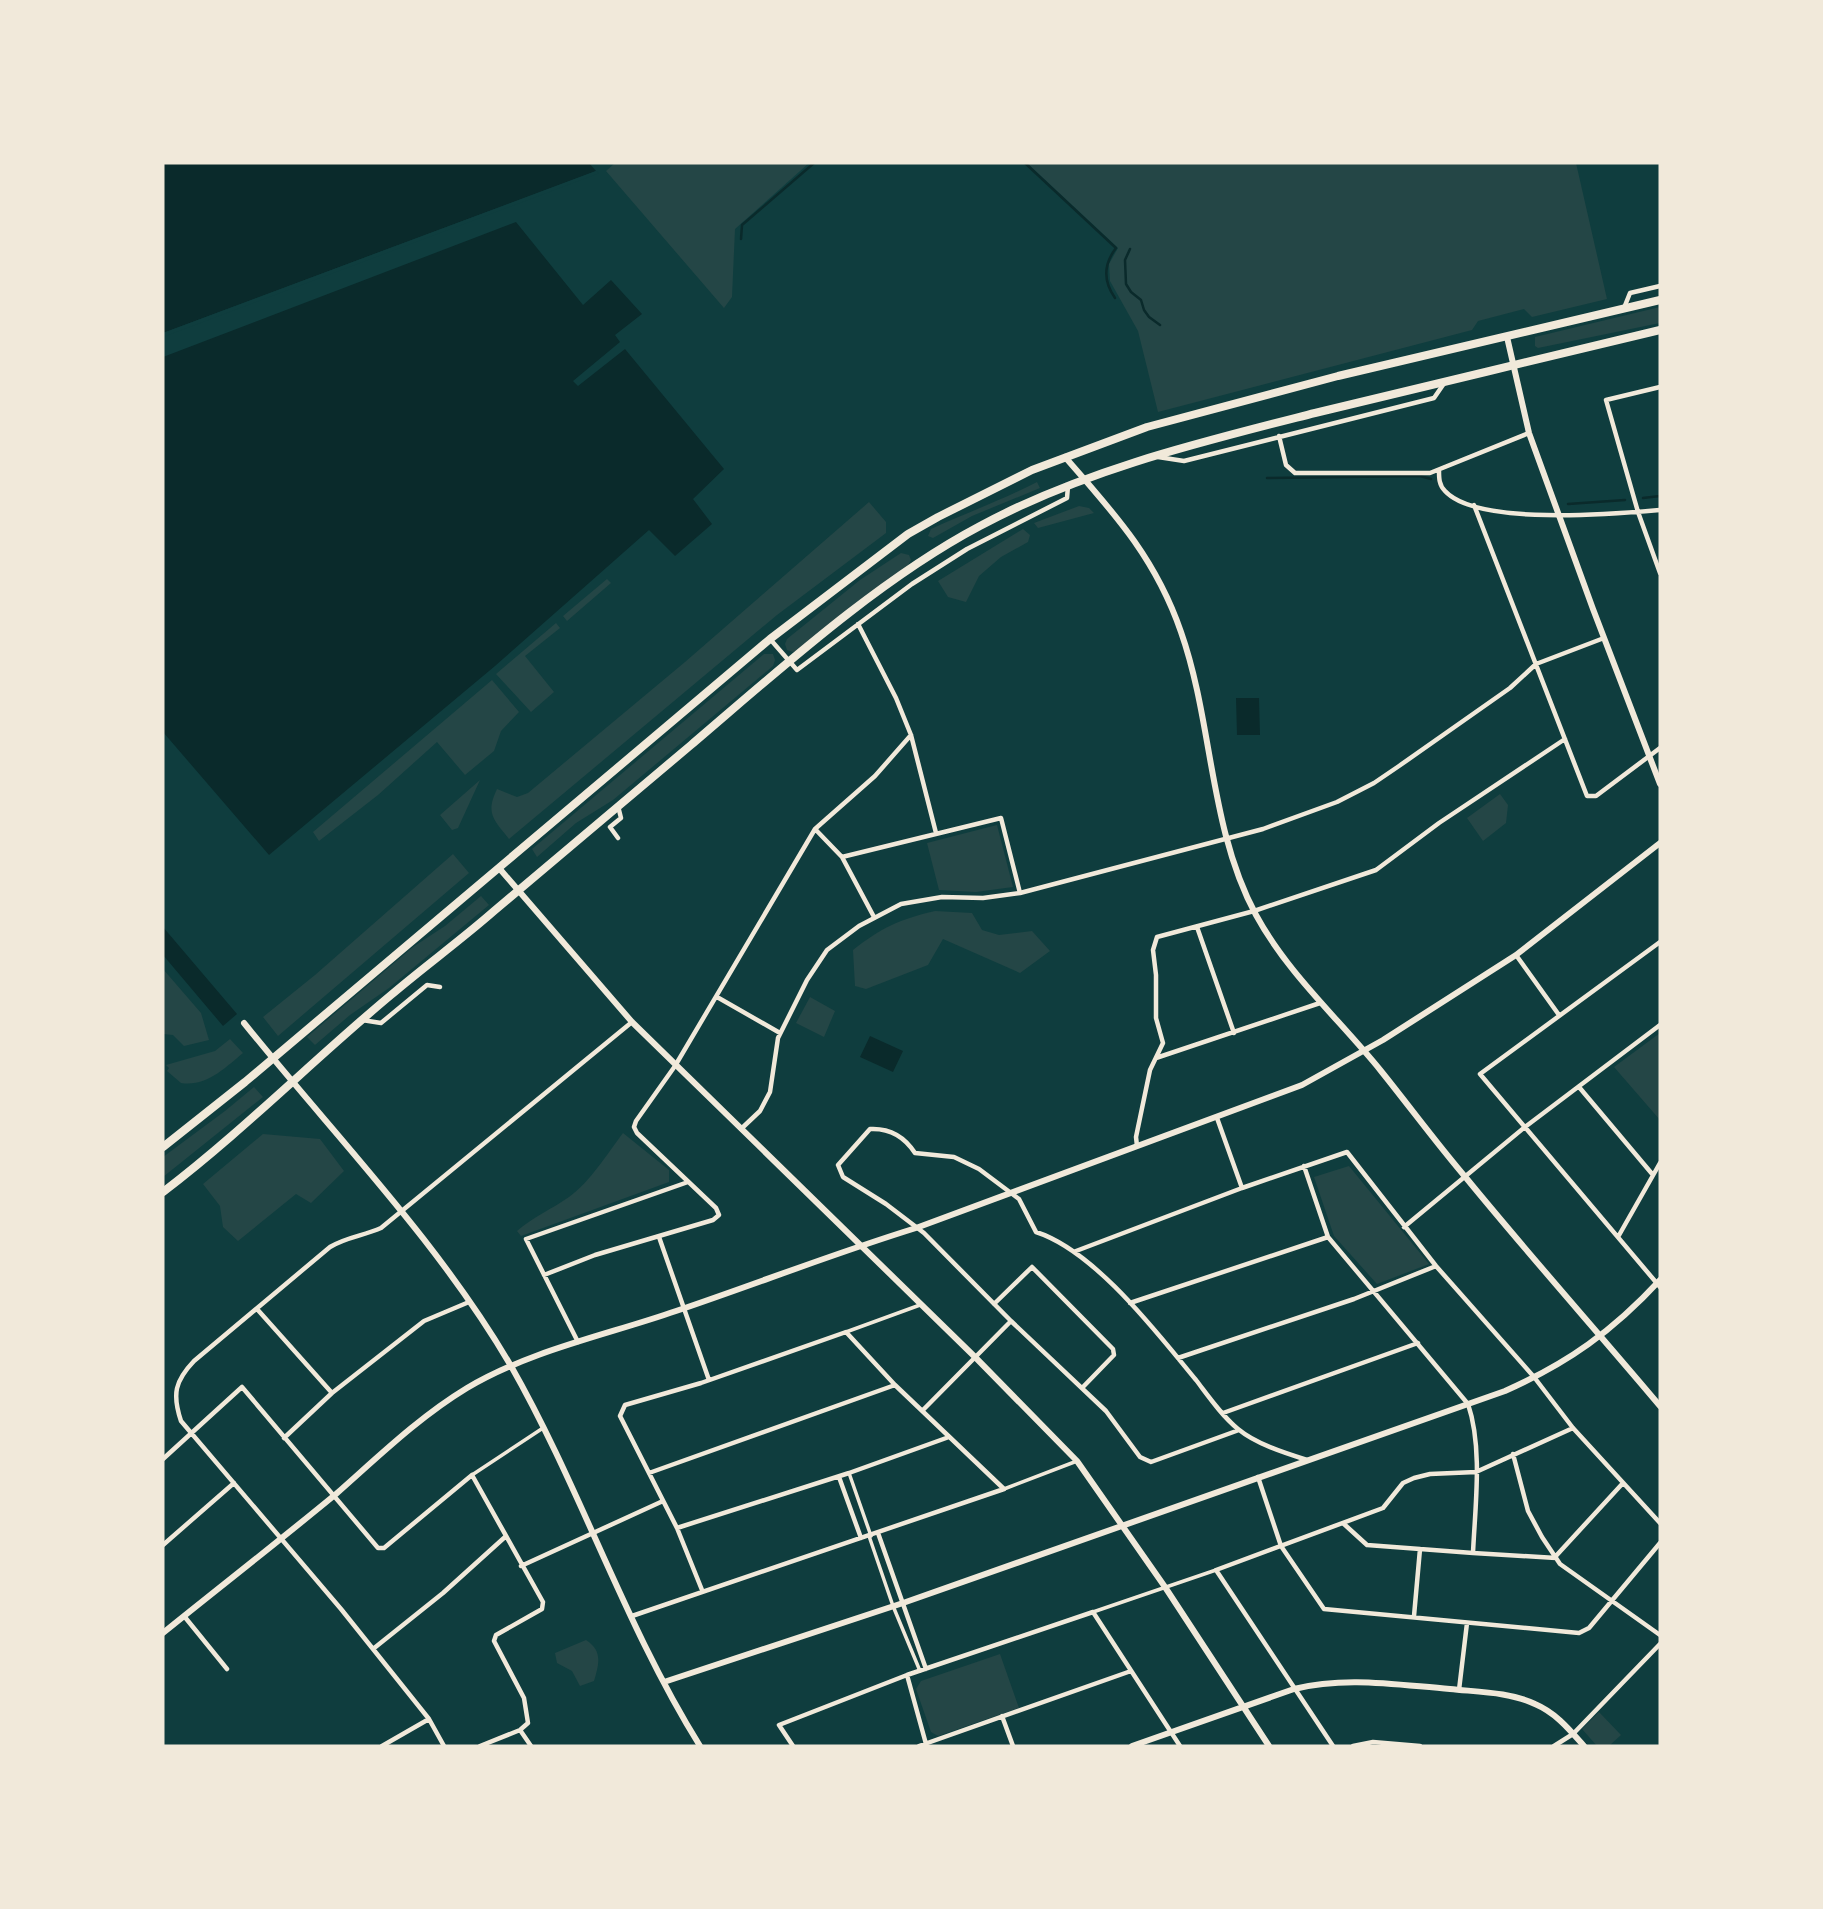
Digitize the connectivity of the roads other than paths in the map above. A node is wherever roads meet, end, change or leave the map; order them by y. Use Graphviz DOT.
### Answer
graph roads {
  1 [pos="1660,286"];
  2 [pos="1660,300"];
  3 [pos="1624,309"];
  4 [pos="1659,331"];
  5 [pos="1507,337"];
  6 [pos="1513,366"];
  7 [pos="1445,381"];
  8 [pos="1660,387"];
  9 [pos="1529,433"];
  10 [pos="1279,436"];
  11 [pos="1065,457"];
  12 [pos="1154,457"];
  13 [pos="1439,471"];
  14 [pos="1084,479"];
  15 [pos="1068,485"];
  16 [pos="1474,505"];
  17 [pos="1660,510"];
  18 [pos="1638,512"];
  19 [pos="1559,517"];
  20 [pos="1660,573"];
  21 [pos="858,624"];
  22 [pos="1604,638"];
  23 [pos="770,639"];
  24 [pos="790,662"];
  25 [pos="1536,664"];
  26 [pos="911,735"];
  27 [pos="1565,739"];
  28 [pos="1660,748"];
  29 [pos="1650,756"];
  30 [pos="1660,784"];
  31 [pos="618,805"];
  32 [pos="815,829"];
  33 [pos="936,833"];
  34 [pos="618,838"];
  35 [pos="1226,839"];
  36 [pos="1660,843"];
  37 [pos="842,857"];
  38 [pos="499,868"];
  39 [pos="518,890"];
  40 [pos="1020,892"];
  41 [pos="1254,911"];
  42 [pos="874,917"];
  43 [pos="1197,927"];
  44 [pos="1660,942"];
  45 [pos="1516,955"];
  46 [pos="440,988"];
  47 [pos="716,997"];
  48 [pos="1321,1003"];
  49 [pos="1559,1015"];
  50 [pos="362,1020"];
  51 [pos="632,1022"];
  52 [pos="244,1023"];
  53 [pos="1660,1025"];
  54 [pos="1234,1032"];
  55 [pos="780,1033"];
  56 [pos="1363,1051"];
  57 [pos="1155,1058"];
  58 [pos="272,1059"];
  59 [pos="675,1066"];
  60 [pos="292,1082"];
  61 [pos="1579,1087"];
  62 [pos="1217,1118"];
  63 [pos="1525,1128"];
  64 [pos="741,1130"];
  65 [pos="1137,1146"];
  66 [pos="163,1147"];
  67 [pos="1660,1163"];
  68 [pos="1304,1166"];
  69 [pos="1653,1175"];
  70 [pos="1466,1178"];
  71 [pos="688,1182"];
  72 [pos="1242,1188"];
  73 [pos="163,1192"];
  74 [pos="1012,1193"];
  75 [pos="401,1211"];
  76 [pos="1405,1227"];
  77 [pos="916,1228"];
  78 [pos="659,1237"];
  79 [pos="1328,1237"];
  80 [pos="1618,1237"];
  81 [pos="860,1245"];
  82 [pos="1076,1251"];
  83 [pos="1436,1266"];
  84 [pos="544,1275"];
  85 [pos="1659,1284"];
  86 [pos="1374,1291"];
  87 [pos="469,1302"];
  88 [pos="1130,1303"];
  89 [pos="920,1304"];
  90 [pos="994,1304"];
  91 [pos="684,1308"];
  92 [pos="257,1309"];
  93 [pos="1011,1321"];
  94 [pos="846,1332"];
  95 [pos="1601,1337"];
  96 [pos="578,1343"];
  97 [pos="1418,1343"];
  98 [pos="975,1357"];
  99 [pos="1178,1359"];
  100 [pos="511,1367"];
  101 [pos="1534,1377"];
  102 [pos="709,1380"];
  103 [pos="895,1385"];
  104 [pos="1082,1388"];
  105 [pos="332,1393"];
  106 [pos="1468,1404"];
  107 [pos="1660,1406"];
  108 [pos="923,1410"];
  109 [pos="1223,1413"];
  110 [pos="542,1427"];
  111 [pos="1573,1427"];
  112 [pos="1239,1430"];
  113 [pos="192,1432"];
  114 [pos="950,1437"];
  115 [pos="284,1438"];
  116 [pos="1513,1454"];
  117 [pos="163,1459"];
  118 [pos="1307,1460"];
  119 [pos="1077,1461"];
  120 [pos="649,1472"];
  121 [pos="1476,1472"];
  122 [pos="849,1473"];
  123 [pos="472,1475"];
  124 [pos="839,1477"];
  125 [pos="1258,1477"];
  126 [pos="234,1483"];
  127 [pos="1623,1483"];
  128 [pos="1004,1489"];
  129 [pos="334,1495"];
  130 [pos="663,1501"];
  131 [pos="1660,1523"];
  132 [pos="1123,1524"];
  133 [pos="1344,1524"];
  134 [pos="677,1528"];
  135 [pos="592,1533"];
  136 [pos="878,1533"];
  137 [pos="870,1536"];
  138 [pos="505,1537"];
  139 [pos="861,1538"];
  140 [pos="280,1539"];
  141 [pos="1660,1543"];
  142 [pos="163,1545"];
  143 [pos="1281,1546"];
  144 [pos="1420,1549"];
  145 [pos="1473,1553"];
  146 [pos="1556,1558"];
  147 [pos="522,1566"];
  148 [pos="1216,1570"];
  149 [pos="1165,1587"];
  150 [pos="702,1590"];
  151 [pos="1613,1602"];
  152 [pos="903,1603"];
  153 [pos="893,1606"];
  154 [pos="1093,1612"];
  155 [pos="184,1616"];
  156 [pos="632,1616"];
  157 [pos="1414,1616"];
  158 [pos="1467,1623"];
  159 [pos="163,1633"];
  160 [pos="1660,1635"];
  161 [pos="1660,1644"];
  162 [pos="373,1649"];
  163 [pos="227,1669"];
  164 [pos="923,1670"];
  165 [pos="1131,1671"];
  166 [pos="907,1675"];
  167 [pos="664,1682"];
  168 [pos="1294,1689"];
  169 [pos="1459,1690"];
  170 [pos="1244,1707"];
  171 [pos="1002,1716"];
  172 [pos="429,1719"];
  173 [pos="520,1730"];
  174 [pos="1171,1732"];
  175 [pos="1573,1734"];
  176 [pos="926,1744"];
  177 [pos="382,1746"];
  178 [pos="444,1746"];
  179 [pos="480,1746"];
  180 [pos="531,1746"];
  181 [pos="700,1746"];
  182 [pos="793,1746"];
  183 [pos="919,1746"];
  184 [pos="1013,1746"];
  185 [pos="1132,1746"];
  186 [pos="1180,1746"];
  187 [pos="1269,1746"];
  188 [pos="1333,1746"];
  189 [pos="1353,1746"];
  190 [pos="1420,1746"];
  191 [pos="1554,1746"];
  192 [pos="1584,1746"];
  1 -- 3 [label="street"];
  2 -- 3 [label="highway"];
  3 -- 5 [label="highway"];
  4 -- 6 [label="highway"];
  5 -- 6 [label="street"];
  5 -- 11 [label="highway"];
  6 -- 7 [label="highway"];
  6 -- 9 [label="street"];
  7 -- 10 [label="street"];
  7 -- 12 [label="highway"];
  8 -- 18 [label="street"];
  9 -- 13 [label="street"];
  9 -- 19 [label="street"];
  10 -- 12 [label="street"];
  10 -- 13 [label="street"];
  11 -- 14 [label="street"];
  11 -- 23 [label="highway"];
  12 -- 14 [label="highway"];
  13 -- 16 [label="street"];
  14 -- 15 [label="highway"];
  14 -- 35 [label="street"];
  15 -- 21 [label="street"];
  15 -- 24 [label="highway"];
  16 -- 19 [label="street"];
  16 -- 25 [label="street"];
  17 -- 18 [label="street"];
  18 -- 19 [label="street"];
  18 -- 20 [label="street"];
  19 -- 22 [label="street"];
  21 -- 24 [label="street"];
  21 -- 26 [label="street"];
  22 -- 25 [label="street"];
  22 -- 29 [label="street"];
  23 -- 24 [label="street"];
  23 -- 38 [label="highway"];
  24 -- 31 [label="highway"];
  25 -- 27 [label="street"];
  25 -- 35 [label="street"];
  26 -- 32 [label="street"];
  26 -- 33 [label="street"];
  27 -- 29 [label="street"];
  27 -- 41 [label="street"];
  28 -- 29 [label="street"];
  29 -- 30 [label="street"];
  31 -- 34 [label="street"];
  31 -- 39 [label="highway"];
  32 -- 37 [label="street"];
  32 -- 47 [label="street"];
  33 -- 37 [label="street"];
  33 -- 40 [label="street"];
  35 -- 40 [label="street"];
  35 -- 41 [label="street"];
  36 -- 45 [label="street"];
  37 -- 42 [label="street"];
  38 -- 39 [label="street"];
  38 -- 58 [label="highway"];
  39 -- 50 [label="highway"];
  39 -- 51 [label="street"];
  40 -- 42 [label="street"];
  41 -- 43 [label="street"];
  41 -- 48 [label="street"];
  42 -- 55 [label="street"];
  43 -- 54 [label="street"];
  43 -- 57 [label="street"];
  44 -- 49 [label="street"];
  45 -- 49 [label="street"];
  45 -- 56 [label="street"];
  46 -- 50 [label="street"];
  47 -- 55 [label="street"];
  47 -- 59 [label="street"];
  48 -- 54 [label="street"];
  48 -- 56 [label="street"];
  49 -- 63 [label="street"];
  50 -- 60 [label="highway"];
  51 -- 59 [label="street"];
  51 -- 75 [label="street"];
  52 -- 58 [label="street"];
  53 -- 61 [label="street"];
  54 -- 57 [label="street"];
  55 -- 64 [label="street"];
  56 -- 62 [label="street"];
  56 -- 70 [label="street"];
  57 -- 65 [label="street"];
  58 -- 60 [label="street"];
  58 -- 66 [label="highway"];
  59 -- 64 [label="street"];
  59 -- 71 [label="street"];
  60 -- 73 [label="highway"];
  60 -- 75 [label="street"];
  61 -- 63 [label="street"];
  61 -- 69 [label="street"];
  62 -- 65 [label="street"];
  62 -- 72 [label="street"];
  63 -- 70 [label="street"];
  63 -- 80 [label="street"];
  64 -- 81 [label="street"];
  65 -- 74 [label="street"];
  67 -- 69 [label="street"];
  68 -- 72 [label="street"];
  68 -- 76 [label="street"];
  68 -- 79 [label="street"];
  69 -- 80 [label="street"];
  70 -- 76 [label="street"];
  70 -- 95 [label="street"];
  71 -- 78 [label="street"];
  71 -- 84 [label="street"];
  72 -- 82 [label="street"];
  74 -- 77 [label="street"];
  74 -- 77 [label="street"];
  74 -- 82 [label="street"];
  75 -- 87 [label="street"];
  75 -- 92 [label="street"];
  76 -- 83 [label="street"];
  77 -- 81 [label="street"];
  77 -- 90 [label="street"];
  78 -- 84 [label="street"];
  78 -- 91 [label="street"];
  79 -- 86 [label="street"];
  79 -- 88 [label="street"];
  80 -- 85 [label="street"];
  81 -- 89 [label="street"];
  81 -- 91 [label="street"];
  82 -- 88 [label="street"];
  83 -- 86 [label="street"];
  83 -- 101 [label="street"];
  84 -- 96 [label="street"];
  85 -- 95 [label="street"];
  86 -- 97 [label="street"];
  86 -- 99 [label="street"];
  87 -- 100 [label="street"];
  87 -- 105 [label="street"];
  88 -- 99 [label="street"];
  89 -- 94 [label="street"];
  89 -- 98 [label="street"];
  90 -- 93 [label="street"];
  90 -- 104 [label="street"];
  91 -- 96 [label="street"];
  91 -- 102 [label="street"];
  92 -- 105 [label="street"];
  92 -- 113 [label="street"];
  93 -- 98 [label="street"];
  93 -- 104 [label="street"];
  94 -- 102 [label="street"];
  94 -- 103 [label="street"];
  95 -- 101 [label="street"];
  95 -- 107 [label="street"];
  96 -- 100 [label="street"];
  97 -- 106 [label="street"];
  97 -- 109 [label="street"];
  98 -- 108 [label="street"];
  98 -- 119 [label="street"];
  99 -- 109 [label="street"];
  100 -- 110 [label="street"];
  100 -- 129 [label="street"];
  101 -- 106 [label="street"];
  101 -- 111 [label="street"];
  102 -- 120 [label="street"];
  103 -- 108 [label="street"];
  103 -- 120 [label="street"];
  104 -- 112 [label="street"];
  105 -- 115 [label="street"];
  106 -- 118 [label="street"];
  106 -- 121 [label="street"];
  108 -- 114 [label="street"];
  109 -- 112 [label="street"];
  110 -- 123 [label="street"];
  110 -- 135 [label="street"];
  111 -- 116 [label="street"];
  111 -- 127 [label="street"];
  112 -- 118 [label="street"];
  113 -- 115 [label="street"];
  113 -- 117 [label="street"];
  113 -- 126 [label="street"];
  114 -- 122 [label="street"];
  114 -- 128 [label="street"];
  115 -- 129 [label="street"];
  116 -- 121 [label="street"];
  116 -- 146 [label="street"];
  118 -- 125 [label="street"];
  119 -- 128 [label="street"];
  119 -- 132 [label="street"];
  120 -- 130 [label="street"];
  121 -- 133 [label="street"];
  121 -- 145 [label="street"];
  122 -- 124 [label="street"];
  122 -- 137 [label="street"];
  123 -- 129 [label="street"];
  123 -- 138 [label="street"];
  124 -- 134 [label="street"];
  124 -- 139 [label="street"];
  125 -- 132 [label="street"];
  125 -- 143 [label="street"];
  126 -- 140 [label="street"];
  126 -- 142 [label="street"];
  127 -- 131 [label="street"];
  127 -- 146 [label="street"];
  128 -- 136 [label="street"];
  129 -- 140 [label="street"];
  130 -- 134 [label="street"];
  130 -- 135 [label="street"];
  132 -- 149 [label="street"];
  132 -- 152 [label="street"];
  133 -- 143 [label="street"];
  133 -- 144 [label="street"];
  134 -- 150 [label="street"];
  135 -- 147 [label="street"];
  135 -- 156 [label="street"];
  136 -- 137 [label="street"];
  136 -- 152 [label="street"];
  137 -- 139 [label="street"];
  137 -- 153 [label="street"];
  138 -- 147 [label="street"];
  138 -- 162 [label="street"];
  139 -- 150 [label="street"];
  140 -- 155 [label="street"];
  140 -- 162 [label="street"];
  141 -- 151 [label="street"];
  143 -- 148 [label="street"];
  143 -- 157 [label="street"];
  144 -- 145 [label="street"];
  144 -- 157 [label="street"];
  145 -- 146 [label="street"];
  146 -- 151 [label="street"];
  147 -- 173 [label="street"];
  148 -- 149 [label="street"];
  148 -- 168 [label="street"];
  149 -- 154 [label="street"];
  149 -- 170 [label="street"];
  150 -- 156 [label="street"];
  151 -- 158 [label="street"];
  151 -- 160 [label="street"];
  152 -- 153 [label="street"];
  152 -- 164 [label="street"];
  153 -- 164 [label="street"];
  153 -- 167 [label="street"];
  154 -- 164 [label="street"];
  154 -- 165 [label="street"];
  155 -- 159 [label="street"];
  155 -- 163 [label="street"];
  156 -- 167 [label="street"];
  157 -- 158 [label="street"];
  158 -- 169 [label="street"];
  161 -- 175 [label="street"];
  162 -- 172 [label="street"];
  164 -- 166 [label="street"];
  165 -- 171 [label="street"];
  165 -- 174 [label="street"];
  166 -- 176 [label="street"];
  166 -- 182 [label="street"];
  167 -- 181 [label="street"];
  168 -- 169 [label="street"];
  168 -- 170 [label="street"];
  168 -- 188 [label="street"];
  169 -- 175 [label="street"];
  170 -- 174 [label="street"];
  170 -- 187 [label="street"];
  171 -- 176 [label="street"];
  171 -- 184 [label="street"];
  172 -- 177 [label="street"];
  172 -- 178 [label="street"];
  173 -- 179 [label="street"];
  173 -- 180 [label="street"];
  174 -- 185 [label="street"];
  174 -- 186 [label="street"];
  175 -- 191 [label="street"];
  175 -- 192 [label="street"];
  176 -- 183 [label="street"];
  189 -- 190 [label="street"];
}
